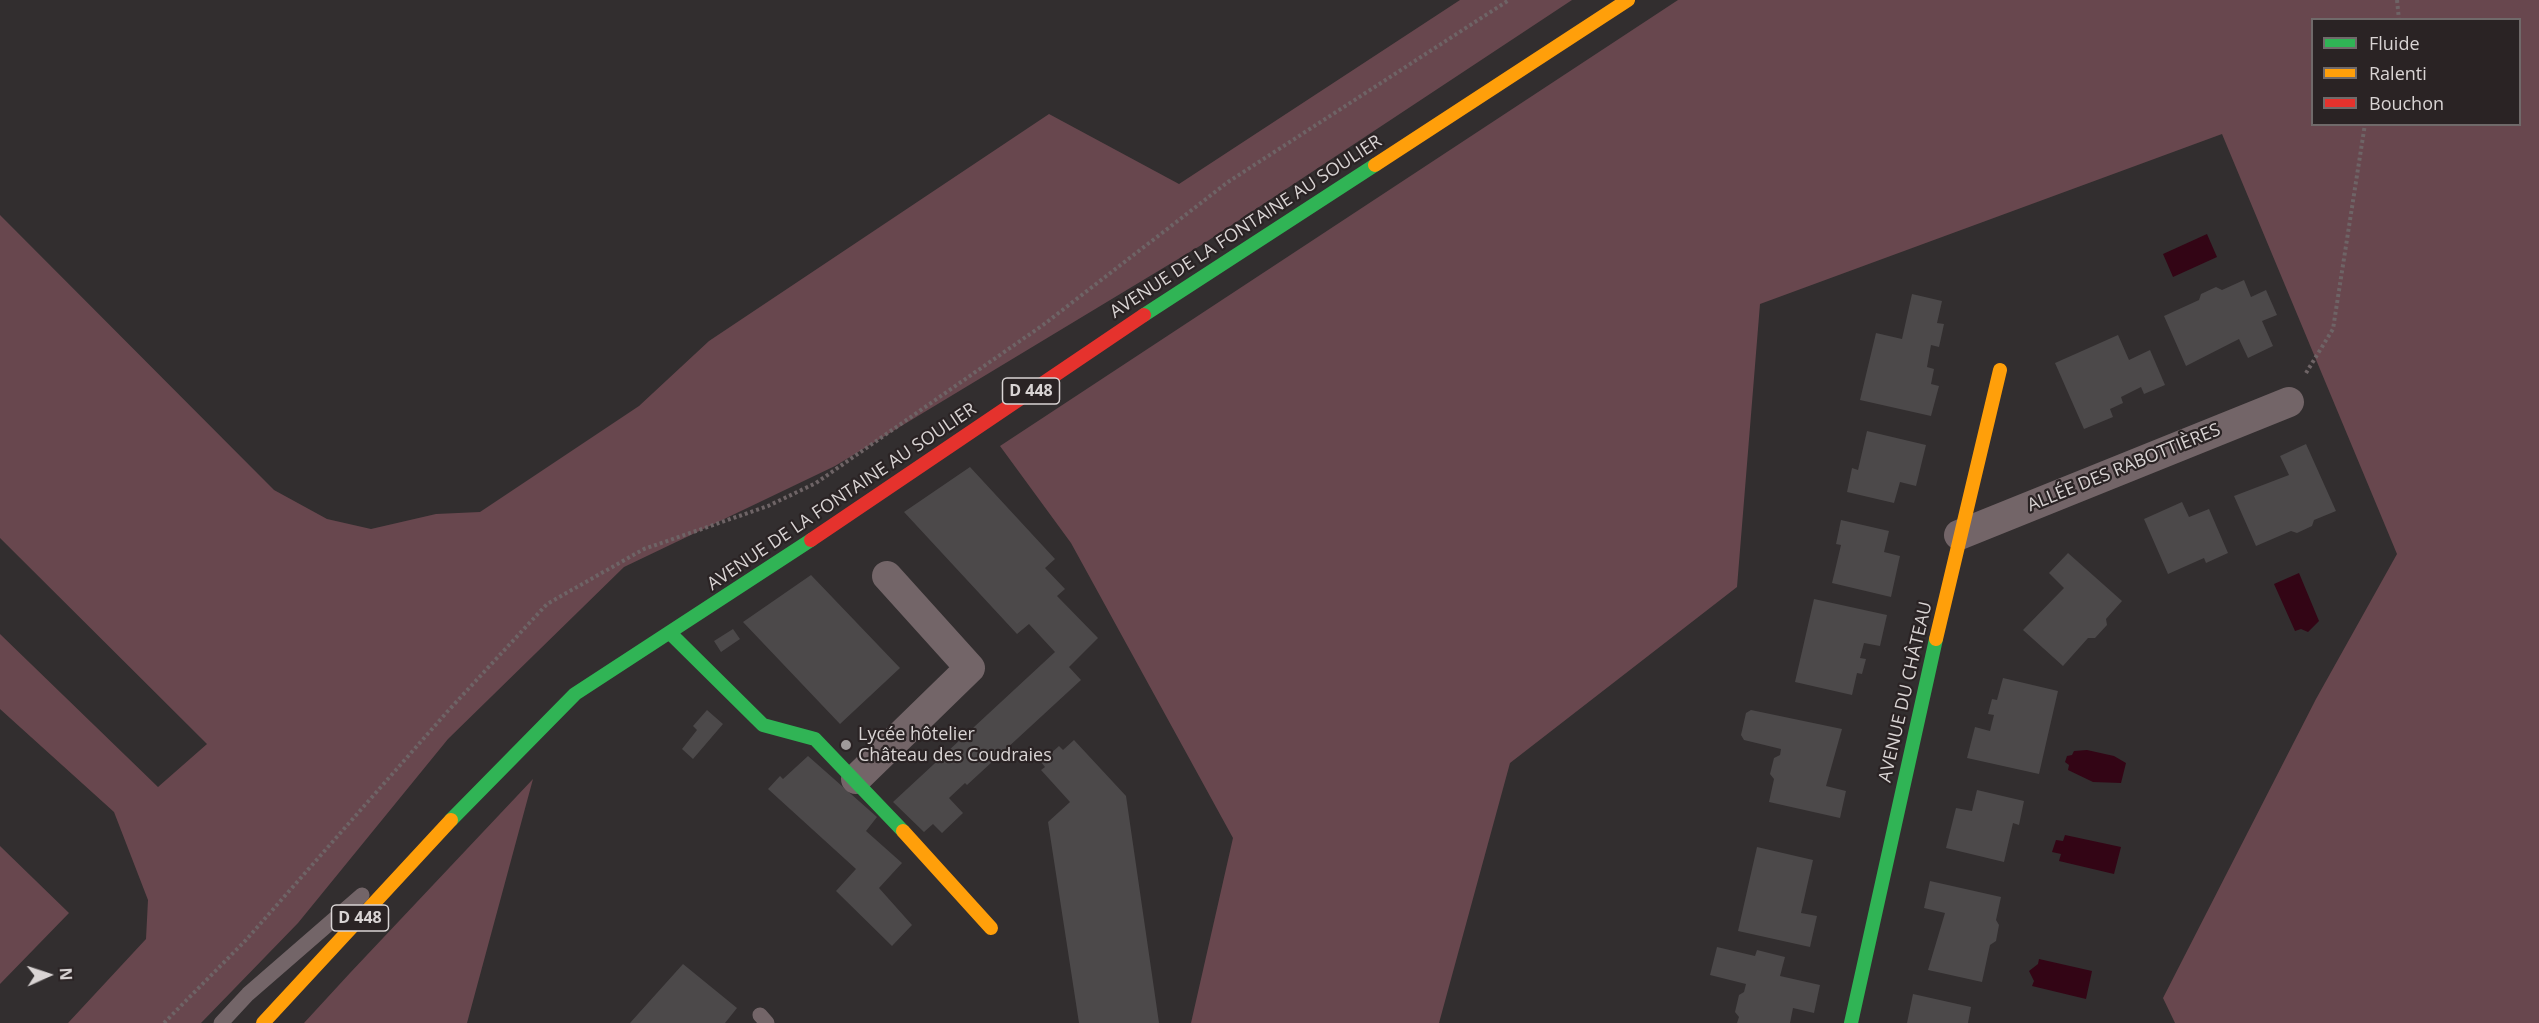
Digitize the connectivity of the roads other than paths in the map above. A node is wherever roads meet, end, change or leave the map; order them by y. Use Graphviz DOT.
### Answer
graph roads {
  1 [pos="1628,0"];
  2 [pos="2000,370"];
  3 [pos="2289,402"];
  4 [pos="1959,535"];
  5 [pos="887,576"];
  6 [pos="670,633"];
  7 [pos="856,779"];
  8 [pos="458,813"];
  9 [pos="991,928"];
  10 [pos="221,1023"];
  11 [pos="263,1023"];
  12 [pos="1851,1023"];
  1 -- 6 [label="main road, AVENUE DE LA FONTAINE AU SOULIER / D 448"];
  2 -- 4 [label="main road, AVENUE DU CHÂTEAU"];
  3 -- 4 [label="street, ALLÉE DES RABOTTIÈRES"];
  4 -- 12 [label="main road, AVENUE DU CHÂTEAU"];
  5 -- 7 [label="street"];
  6 -- 7 [label="main road"];
  6 -- 8 [label="main road, AVENUE DE LA FONTAINE AU SOULIER / D 448"];
  7 -- 9 [label="main road"];
  8 -- 10 [label="lane"];
  8 -- 11 [label="main road, AVENUE DE LA FONTAINE AU SOULIER / D 448"];
}
